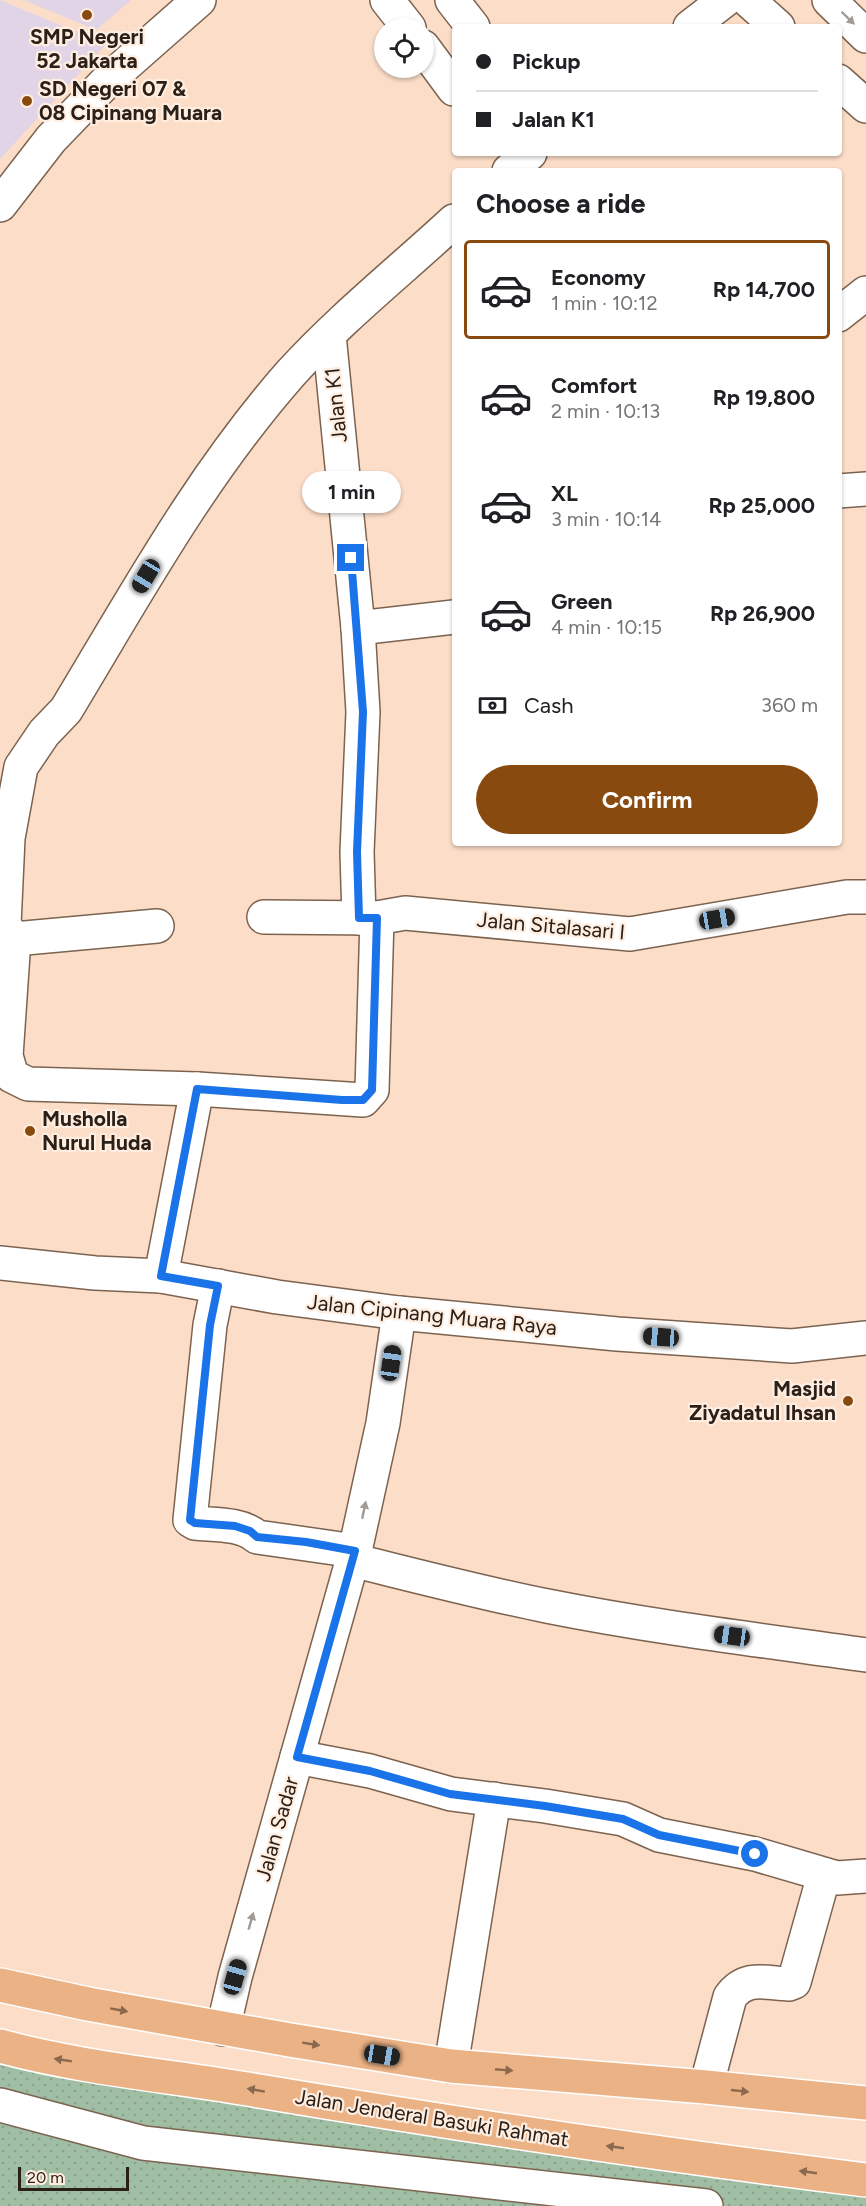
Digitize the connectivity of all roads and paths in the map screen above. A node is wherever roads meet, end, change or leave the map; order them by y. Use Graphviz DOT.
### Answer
graph roads {
  1 [pos="199,0"];
  2 [pos="387,0"];
  3 [pos="452,0"];
  4 [pos="725,0"];
  5 [pos="748,0"];
  6 [pos="830,0"];
  7 [pos="401,18"];
  8 [pos="471,24"];
  9 [pos="694,24"];
  10 [pos="775,24"];
  11 [pos="866,36"];
  12 [pos="434,62"];
  13 [pos="842,85"];
  14 [pos="452,86"];
  15 [pos="866,106"];
  16 [pos="0,205"];
  17 [pos="452,223"];
  18 [pos="866,293"];
  19 [pos="842,312"];
  20 [pos="329,334"];
  21 [pos="866,489"];
  22 [pos="842,490"];
  23 [pos="452,617"];
  24 [pos="358,628"];
  25 [pos="866,897"];
  26 [pos="264,917"];
  27 [pos="368,918"];
  28 [pos="157,926"];
  29 [pos="6,930"];
  30 [pos="197,1089"];
  31 [pos="0,1263"];
  32 [pos="161,1276"];
  33 [pos="218,1286"];
  34 [pos="399,1313"];
  35 [pos="866,1338"];
  36 [pos="353,1556"];
  37 [pos="866,1655"];
  38 [pos="297,1757"];
  39 [pos="494,1799"];
  40 [pos="824,1875"];
  41 [pos="866,1876"];
  42 [pos="0,1985"];
  43 [pos="223,2029"];
  44 [pos="0,2046"];
  45 [pos="451,2066"];
  46 [pos="706,2087"];
  47 [pos="866,2103"];
  48 [pos="0,2105"];
  49 [pos="866,2180"];
  50 [pos="706,2206"];
  1 -- 16 [label="street"];
  2 -- 7 [label="street"];
  3 -- 8 [label="street"];
  4 -- 9 [label="street"];
  5 -- 10 [label="street"];
  6 -- 11 [label="street, one-way"];
  12 -- 14 [label="street"];
  13 -- 15 [label="street"];
  17 -- 20 [label="street"];
  18 -- 19 [label="street"];
  20 -- 24 [label="street, Jalan K1"];
  20 -- 29 [label="street"];
  21 -- 22 [label="street"];
  23 -- 24 [label="street"];
  24 -- 27 [label="street, Jalan K1"];
  25 -- 27 [label="street, Jalan Sitalasari I"];
  26 -- 27 [label="street, Jalan Sitalasari I"];
  27 -- 30 [label="street, Jalan K1"];
  28 -- 29 [label="street"];
  29 -- 30 [label="street"];
  30 -- 32 [label="street"];
  31 -- 32 [label="street, Jalan Cipinang Muara Raya"];
  32 -- 33 [label="street, Jalan Cipinang Muara Raya"];
  33 -- 34 [label="street, Jalan Cipinang Muara Raya"];
  33 -- 36 [label="street"];
  34 -- 35 [label="street, Jalan Cipinang Muara Raya"];
  36 -- 34 [label="street, Jalan Sadar, one-way"];
  36 -- 37 [label="street"];
  36 -- 38 [label="street, Jalan Sadar"];
  38 -- 39 [label="street"];
  43 -- 38 [label="street, Jalan Sadar, one-way"];
  39 -- 40 [label="street"];
  39 -- 45 [label="street"];
  40 -- 41 [label="street"];
  40 -- 46 [label="street"];
  42 -- 43 [label="main road, one-way"];
  43 -- 45 [label="main road, one-way"];
  49 -- 44 [label="main road, Jalan Jenderal Basuki Rahmat, one-way"];
  45 -- 46 [label="main road, one-way"];
  46 -- 47 [label="main road, one-way"];
  48 -- 50 [label="street"];
}
